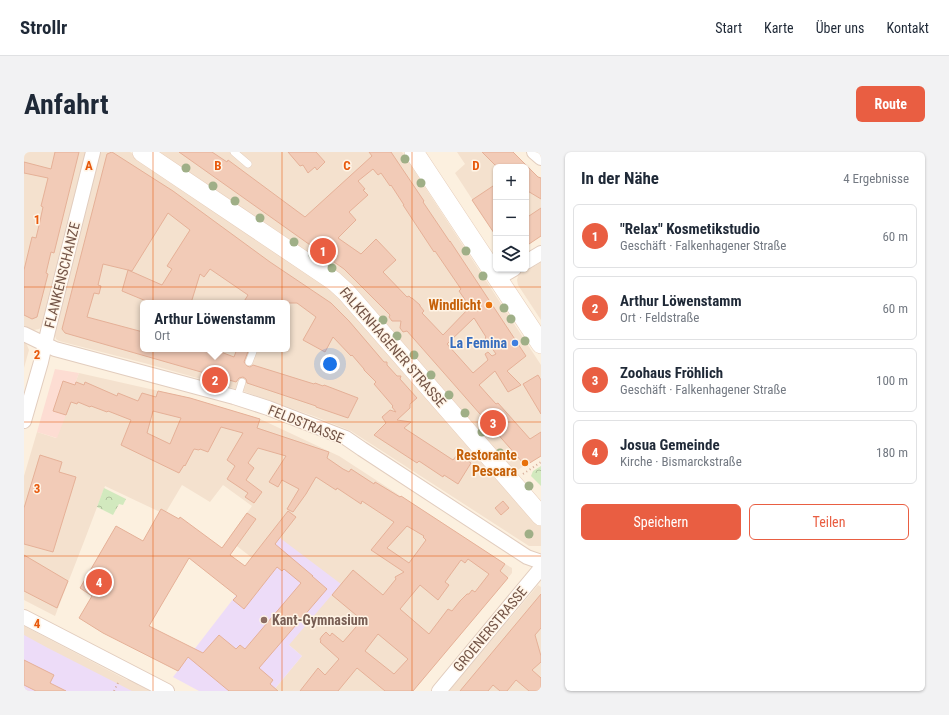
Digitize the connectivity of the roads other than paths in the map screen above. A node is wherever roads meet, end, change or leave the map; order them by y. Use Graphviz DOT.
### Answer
graph roads {
  1 [pos="93,152"];
  2 [pos="234,152"];
  3 [pos="414,152"];
  4 [pos="534,152"];
  5 [pos="152,156"];
  6 [pos="541,158"];
  7 [pos="248,164"];
  8 [pos="541,253"];
  9 [pos="529,260"];
  10 [pos="506,274"];
  11 [pos="24,334"];
  12 [pos="541,344"];
  13 [pos="45,345"];
  14 [pos="253,352"];
  15 [pos="249,362"];
  16 [pos="242,382"];
  17 [pos="236,398"];
  18 [pos="24,421"];
  19 [pos="541,516"];
  20 [pos="541,562"];
  21 [pos="541,568"];
  22 [pos="24,617"];
  23 [pos="167,691"];
  24 [pos="439,691"];
  1 -- 13 [label="street, FLANKENSCHANZE"];
  2 -- 7 [label="lane"];
  3 -- 10 [label="street"];
  4 -- 6 [label="street"];
  5 -- 19 [label="street, FALKENHAGENER STRASSE"];
  8 -- 9 [label="street"];
  10 -- 12 [label="street"];
  11 -- 13 [label="street, FELDSTRASSE"];
  13 -- 17 [label="street, FELDSTRASSE"];
  13 -- 18 [label="street, FLANKENSCHANZE"];
  14 -- 15 [label="lane"];
  16 -- 17 [label="lane"];
  17 -- 20 [label="street, FELDSTRASSE"];
  21 -- 24 [label="street, GROENERSTRASSE"];
  22 -- 23 [label="street"];
}
